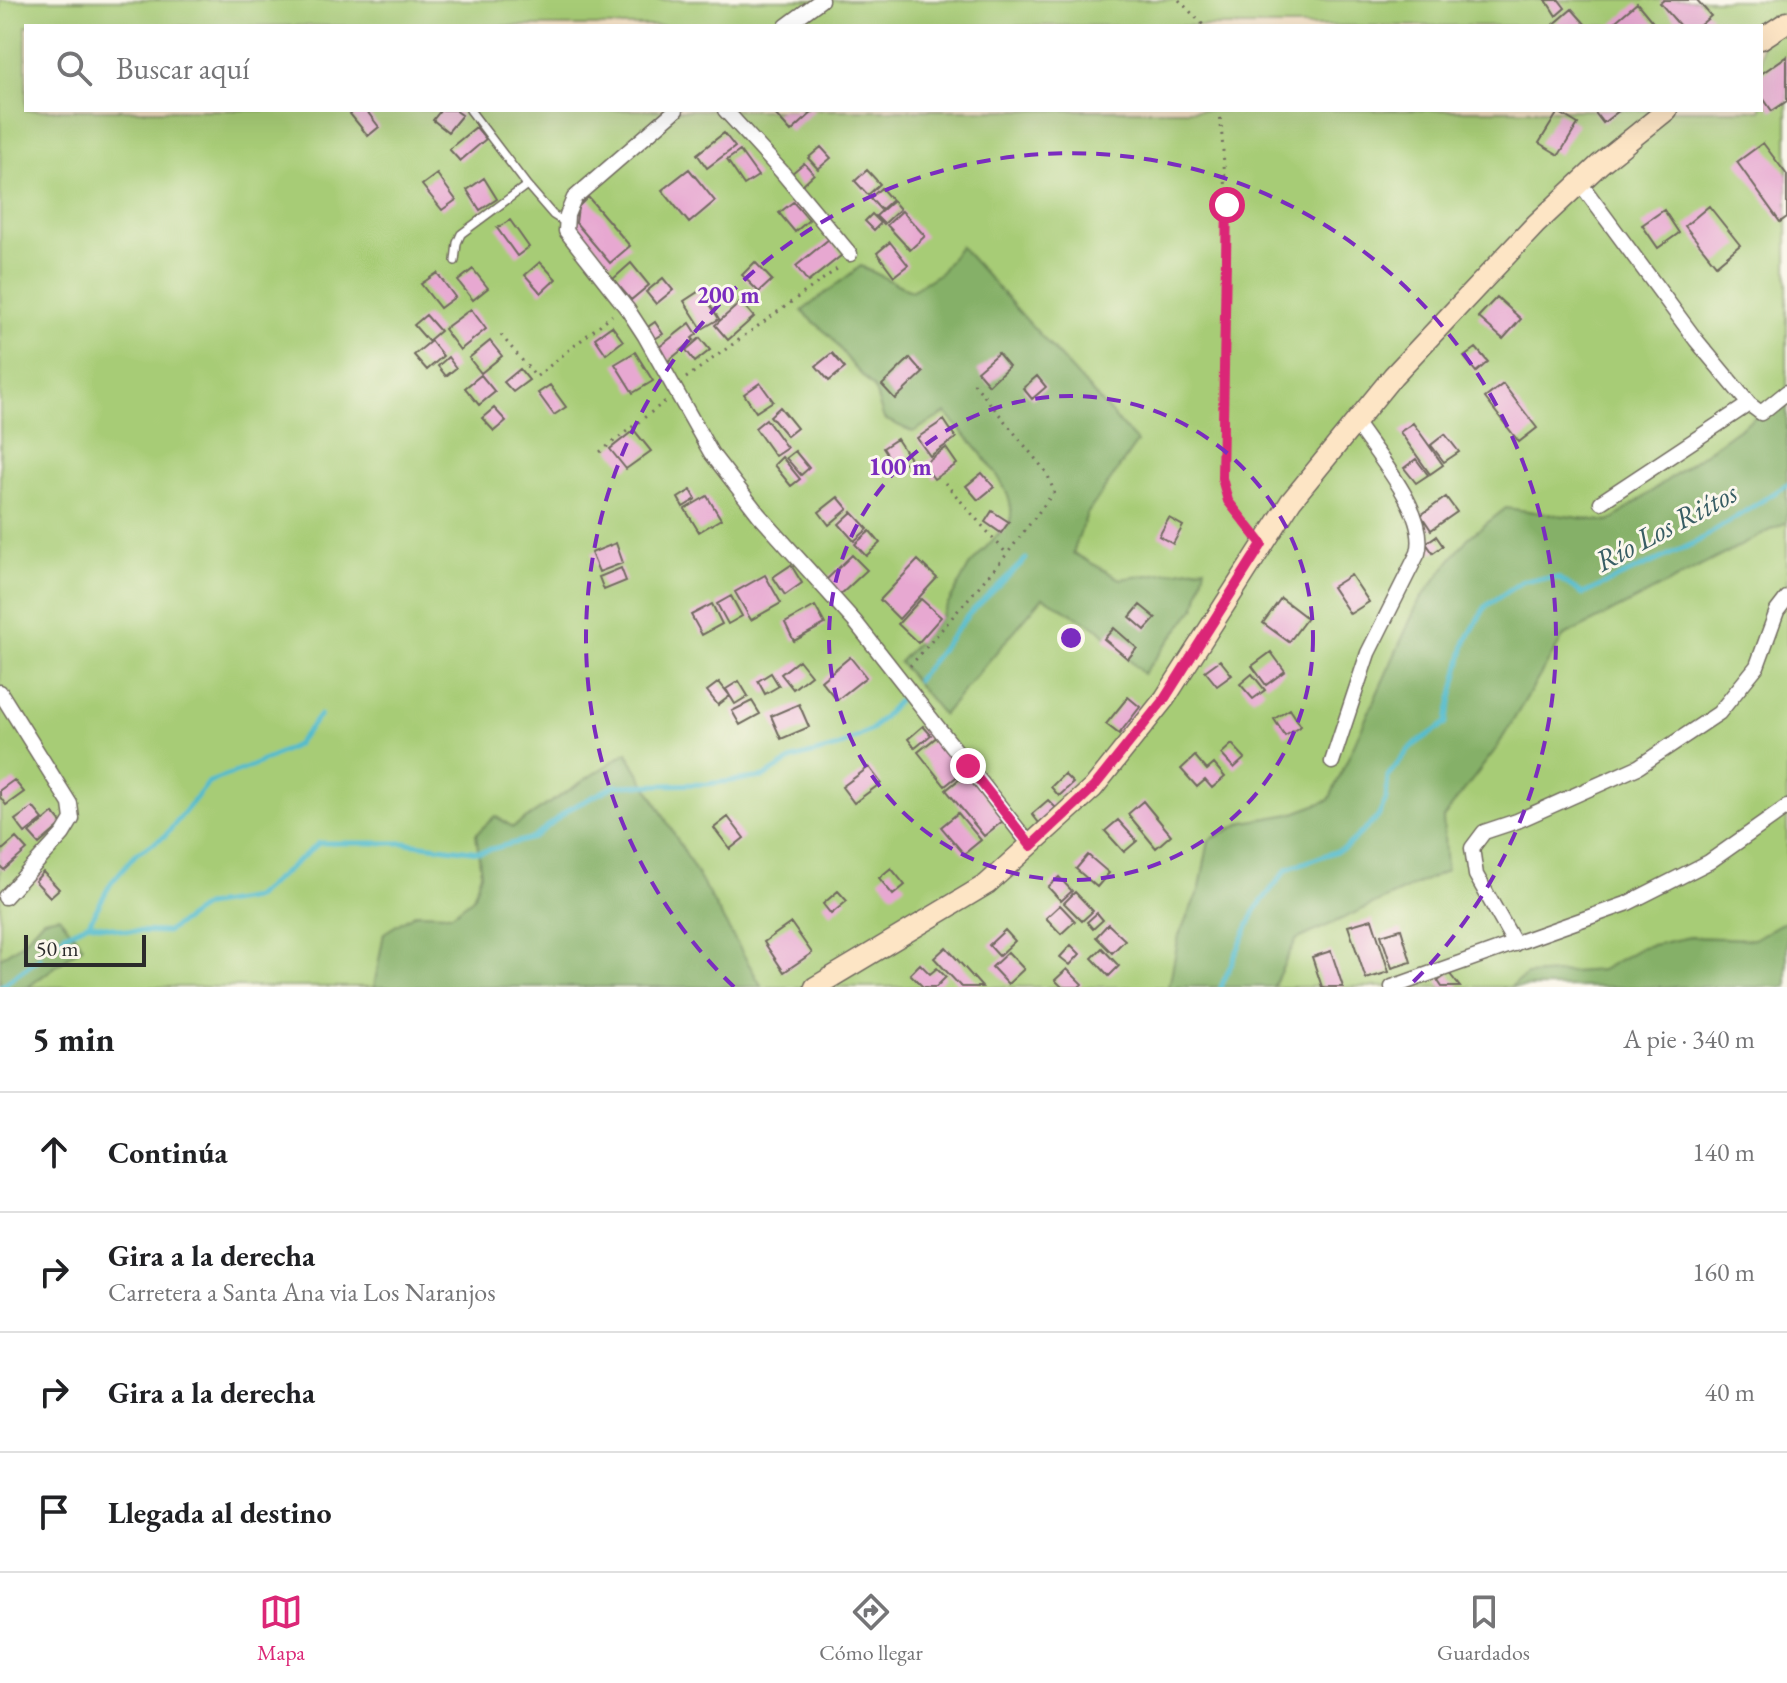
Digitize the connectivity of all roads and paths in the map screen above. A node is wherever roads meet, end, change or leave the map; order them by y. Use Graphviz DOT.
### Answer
graph roads {
  1 [pos="821,0"];
  2 [pos="1179,0"];
  3 [pos="1787,22"];
  4 [pos="789,24"];
  5 [pos="1202,24"];
  6 [pos="1763,38"];
  7 [pos="472,112"];
  8 [pos="674,112"];
  9 [pos="727,112"];
  10 [pos="1220,112"];
  11 [pos="1665,112"];
  12 [pos="1580,183"];
  13 [pos="527,185"];
  14 [pos="566,223"];
  15 [pos="850,254"];
  16 [pos="455,261"];
  17 [pos="837,269"];
  18 [pos="624,305"];
  19 [pos="501,335"];
  20 [pos="972,381"];
  21 [pos="674,390"];
  22 [pos="1787,392"];
  23 [pos="1749,404"];
  24 [pos="1355,422"];
  25 [pos="600,452"];
  26 [pos="945,483"];
  27 [pos="1601,502"];
  28 [pos="1262,544"];
  29 [pos="1007,554"];
  30 [pos="1787,598"];
  31 [pos="899,678"];
  32 [pos="0,692"];
  33 [pos="1332,762"];
  34 [pos="1787,807"];
  35 [pos="1031,846"];
  36 [pos="2,896"];
  37 [pos="1515,944"];
  38 [pos="815,987"];
  39 [pos="1392,987"];
  1 -- 4 [label="street"];
  2 -- 5 [label="path"];
  3 -- 6 [label="main road"];
  7 -- 13 [label="lane"];
  8 -- 14 [label="street"];
  9 -- 15 [label="street"];
  10 -- 28 [label="path"];
  11 -- 12 [label="main road"];
  12 -- 23 [label="street"];
  12 -- 24 [label="main road"];
  13 -- 14 [label="lane"];
  13 -- 16 [label="lane"];
  14 -- 18 [label="street"];
  17 -- 21 [label="path"];
  18 -- 19 [label="path"];
  18 -- 21 [label="street"];
  20 -- 29 [label="path"];
  21 -- 25 [label="path"];
  21 -- 31 [label="street"];
  22 -- 23 [label="street"];
  23 -- 27 [label="street"];
  24 -- 28 [label="main road"];
  24 -- 33 [label="street"];
  26 -- 29 [label="path"];
  28 -- 35 [label="main road"];
  29 -- 31 [label="path"];
  30 -- 37 [label="street"];
  31 -- 35 [label="street"];
  32 -- 36 [label="street"];
  34 -- 37 [label="street"];
  35 -- 38 [label="main road"];
  37 -- 39 [label="street"];
}
